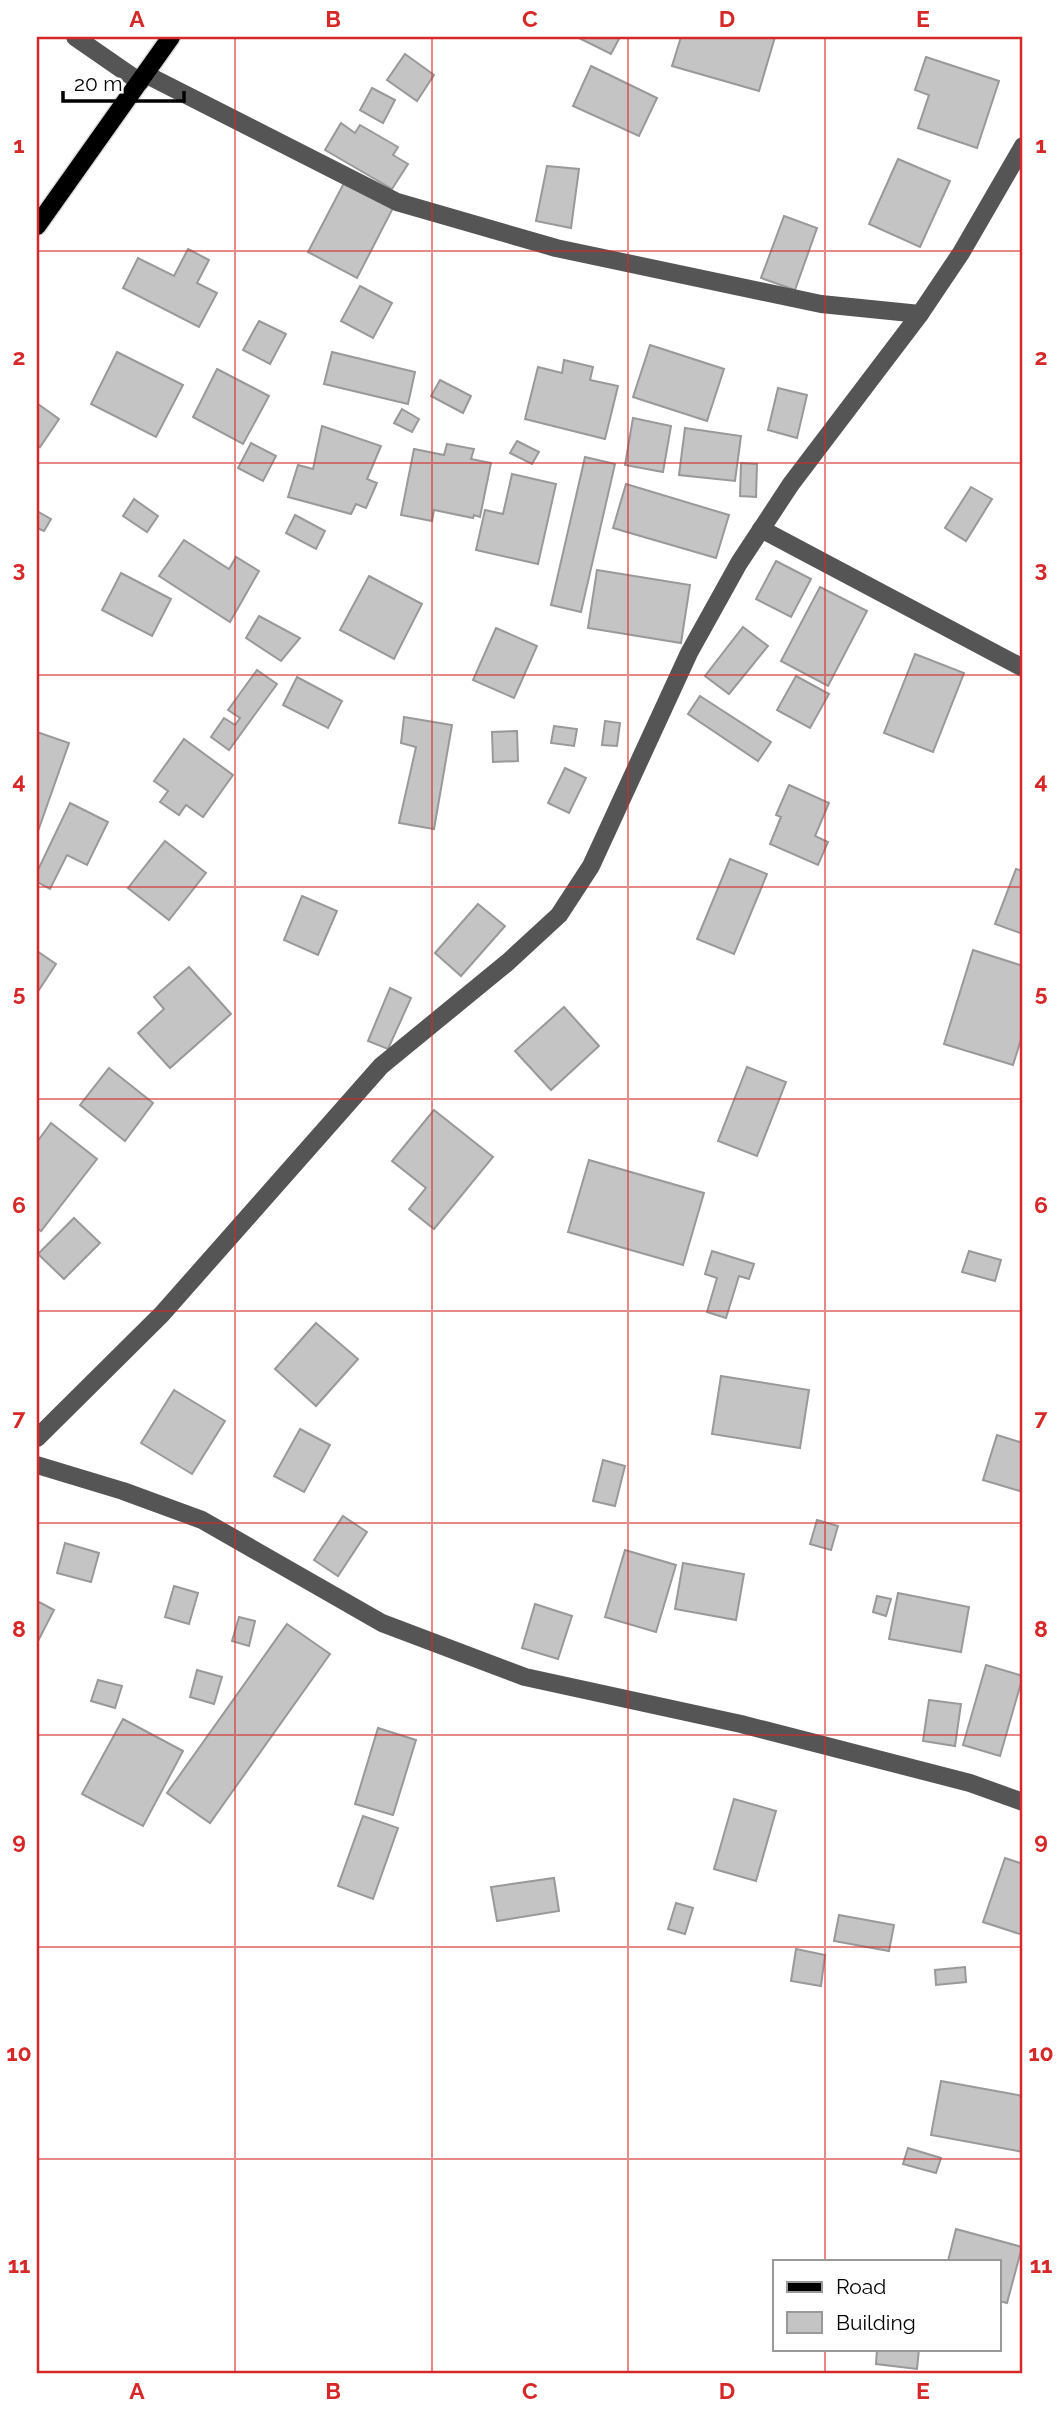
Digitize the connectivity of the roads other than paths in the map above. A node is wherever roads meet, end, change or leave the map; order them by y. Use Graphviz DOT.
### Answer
graph roads {
  1 [pos="75,37"];
  2 [pos="171,37"];
  3 [pos="142,78"];
  4 [pos="1023,146"];
  5 [pos="37,226"];
  6 [pos="920,314"];
  7 [pos="761,529"];
  8 [pos="1023,668"];
  9 [pos="37,1438"];
  10 [pos="37,1465"];
  11 [pos="1023,1802"];
  1 -- 3 [label="street"];
  2 -- 3 [label="main road"];
  3 -- 5 [label="main road"];
  3 -- 6 [label="street"];
  4 -- 6 [label="street"];
  6 -- 7 [label="street"];
  7 -- 8 [label="street"];
  7 -- 9 [label="street"];
  10 -- 11 [label="street"];
}
